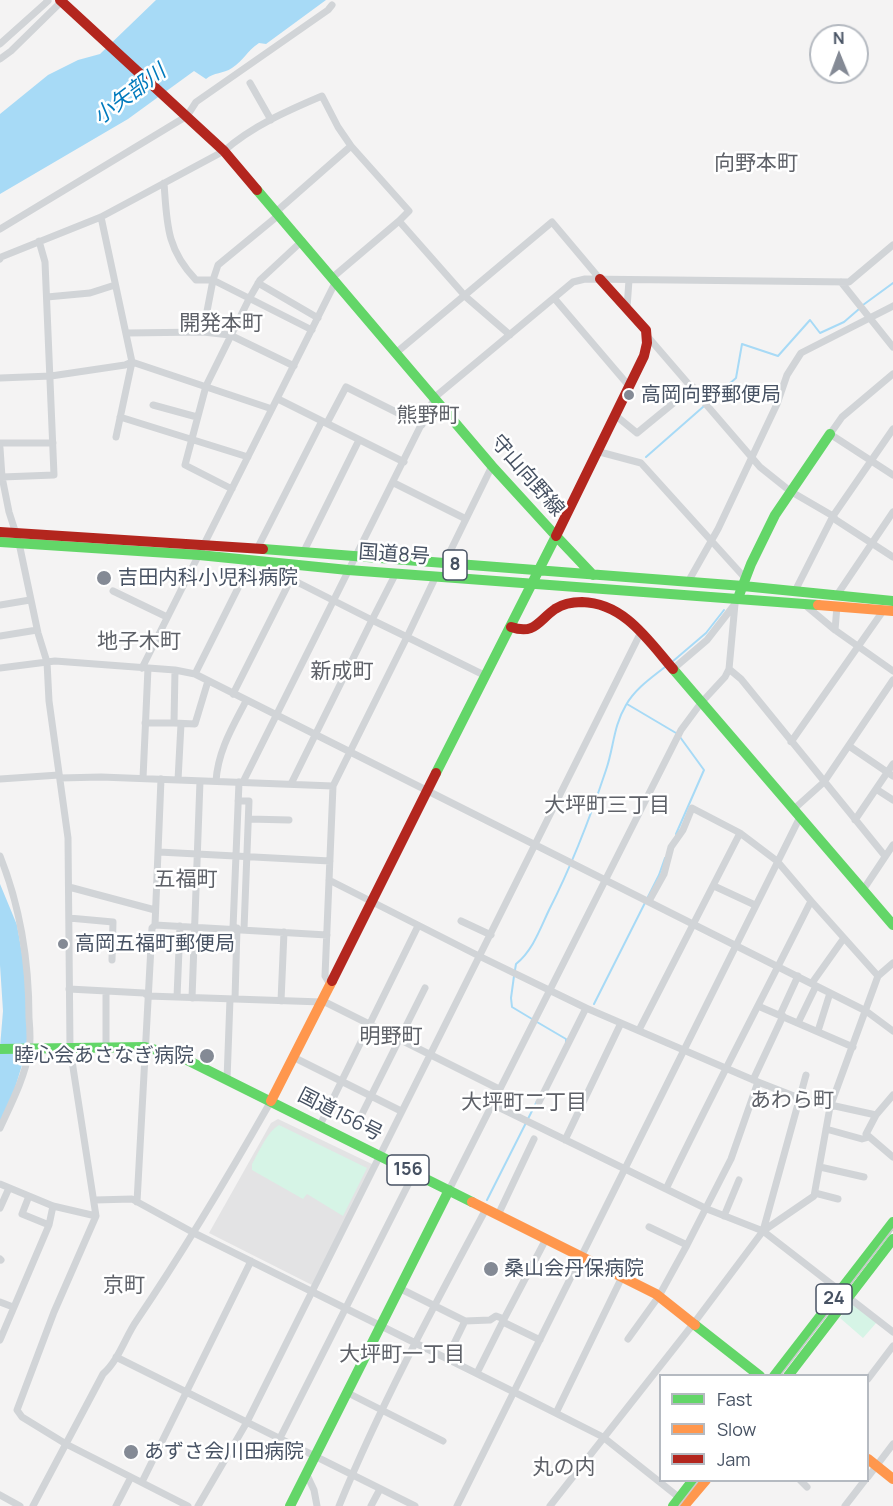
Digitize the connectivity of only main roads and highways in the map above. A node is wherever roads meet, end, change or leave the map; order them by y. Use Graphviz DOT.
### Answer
graph roads {
  1 [pos="62,2"];
  2 [pos="600,279"];
  3 [pos="830,434"];
  4 [pos="0,532"];
  5 [pos="556,536"];
  6 [pos="17,538"];
  7 [pos="0,542"];
  8 [pos="201,550"];
  9 [pos="538,571"];
  10 [pos="593,575"];
  11 [pos="744,582"];
  12 [pos="532,583"];
  13 [pos="737,601"];
  14 [pos="837,601"];
  15 [pos="890,603"];
  16 [pos="511,627"];
  17 [pos="893,925"];
  18 [pos="0,1049"];
  19 [pos="272,1101"];
  20 [pos="449,1190"];
  21 [pos="893,1222"];
  22 [pos="893,1239"];
  23 [pos="844,1294"];
  24 [pos="758,1374"];
  25 [pos="776,1374"];
  26 [pos="789,1374"];
  27 [pos="872,1463"];
  28 [pos="893,1479"];
  29 [pos="692,1482"];
  30 [pos="704,1482"];
  31 [pos="683,1504"];
  32 [pos="290,1506"];
  1 -- 5 [label="main road, 守山向野線"];
  2 -- 5 [label="main road"];
  3 -- 11 [label="main road"];
  4 -- 6 [label="main road, 国道8号 / 8"];
  5 -- 9 [label="main road, 守山向野線"];
  5 -- 10 [label="main road"];
  6 -- 7 [label="main road, 国道8号 / 8"];
  6 -- 8 [label="main road, 国道8号 / 8"];
  8 -- 9 [label="main road, 国道8号 / 8"];
  8 -- 12 [label="main road, 国道8号 / 8"];
  9 -- 10 [label="main road, 国道8号 / 8"];
  9 -- 12 [label="main road, 守山向野線"];
  10 -- 11 [label="main road, 国道8号 / 8"];
  11 -- 13 [label="main road"];
  11 -- 14 [label="main road, 国道8号 / 8"];
  12 -- 13 [label="main road, 国道8号 / 8"];
  12 -- 16 [label="main road, 守山向野線"];
  13 -- 14 [label="main road, 国道8号 / 8"];
  14 -- 15 [label="main road, 国道8号 / 8"];
  16 -- 17 [label="main road"];
  16 -- 19 [label="main road, 守山向野線"];
  18 -- 19 [label="main road, 国道156号 / 156"];
  19 -- 20 [label="main road, 国道156号 / 156"];
  20 -- 24 [label="main road, 国道156号 / 156"];
  20 -- 32 [label="main road"];
  21 -- 23 [label="main road, 24"];
  22 -- 23 [label="main road, 24"];
  23 -- 25 [label="main road, 24"];
  23 -- 26 [label="main road, 24"];
  27 -- 28 [label="main road"];
  29 -- 31 [label="main road"];
  30 -- 31 [label="main road"];
}
